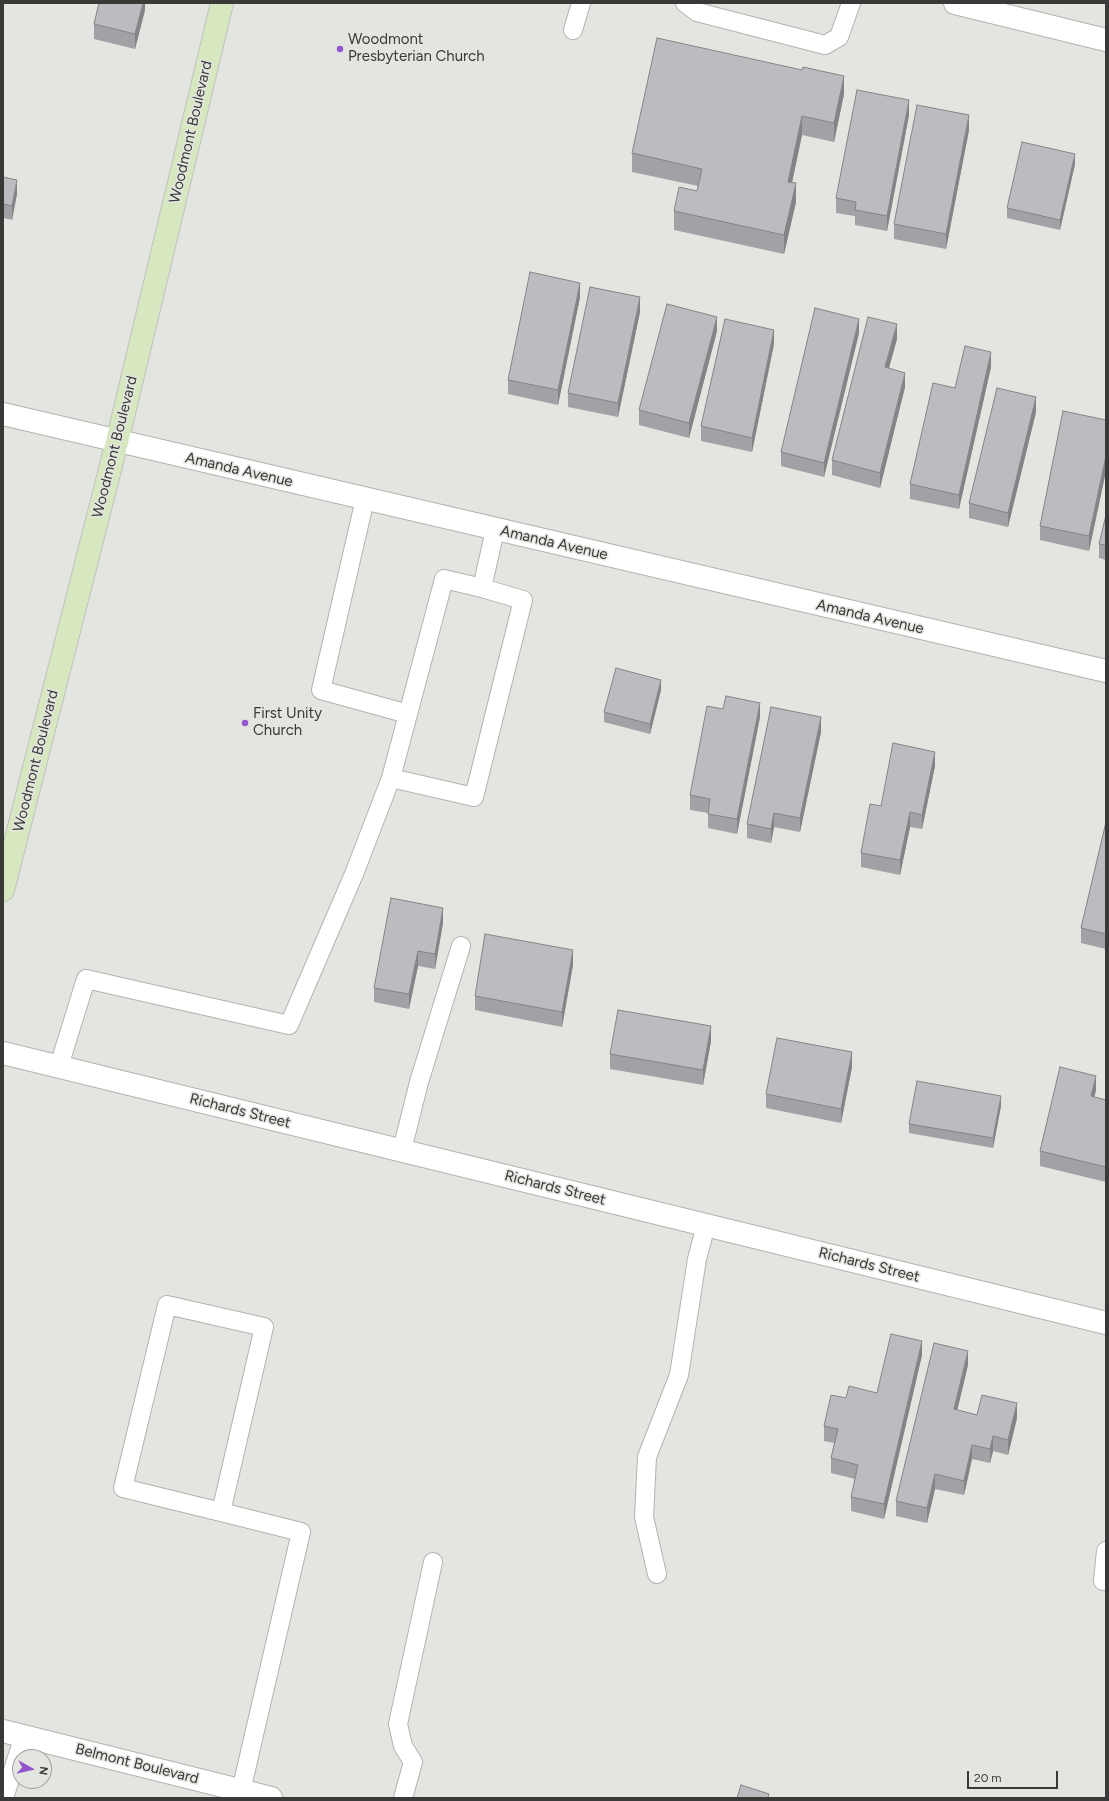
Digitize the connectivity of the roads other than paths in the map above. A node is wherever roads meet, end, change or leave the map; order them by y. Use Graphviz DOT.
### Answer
graph roads {
  1 [pos="222,3"];
  2 [pos="581,3"];
  3 [pos="685,3"];
  4 [pos="851,3"];
  5 [pos="954,3"];
  6 [pos="573,30"];
  7 [pos="1106,40"];
  8 [pos="3,414"];
  9 [pos="117,442"];
  10 [pos="365,499"];
  11 [pos="494,530"];
  12 [pos="482,588"];
  13 [pos="1106,671"];
  14 [pos="408,714"];
  15 [pos="391,778"];
  16 [pos="3,890"];
  17 [pos="461,946"];
  18 [pos="3,1053"];
  19 [pos="59,1066"];
  20 [pos="402,1150"];
  21 [pos="706,1225"];
  22 [pos="1106,1323"];
  23 [pos="222,1512"];
  24 [pos="1106,1551"];
  25 [pos="433,1562"];
  26 [pos="657,1574"];
  27 [pos="1102,1581"];
  28 [pos="13,1733"];
  29 [pos="241,1791"];
  30 [pos="4,1798"];
  31 [pos="271,1798"];
  32 [pos="402,1798"];
  1 -- 9 [label="main road, Woodmont Boulevard"];
  2 -- 6 [label="lane"];
  3 -- 4 [label="lane"];
  5 -- 7 [label="street"];
  8 -- 9 [label="street, Amanda Avenue"];
  9 -- 10 [label="street, Amanda Avenue"];
  9 -- 16 [label="main road, Woodmont Boulevard"];
  10 -- 11 [label="street, Amanda Avenue"];
  10 -- 14 [label="lane"];
  11 -- 12 [label="lane"];
  11 -- 13 [label="street, Amanda Avenue"];
  12 -- 14 [label="lane"];
  12 -- 15 [label="lane"];
  14 -- 15 [label="lane"];
  15 -- 19 [label="lane"];
  17 -- 20 [label="lane"];
  18 -- 19 [label="street, Richards Street"];
  19 -- 20 [label="street, Richards Street"];
  20 -- 21 [label="street, Richards Street"];
  21 -- 22 [label="street, Richards Street"];
  21 -- 26 [label="lane"];
  23 -- 23 [label="lane"];
  23 -- 29 [label="lane"];
  24 -- 27 [label="lane"];
  25 -- 32 [label="lane"];
  28 -- 29 [label="street, Belmont Boulevard"];
  28 -- 30 [label="lane"];
  29 -- 31 [label="street, Belmont Boulevard"];
}
